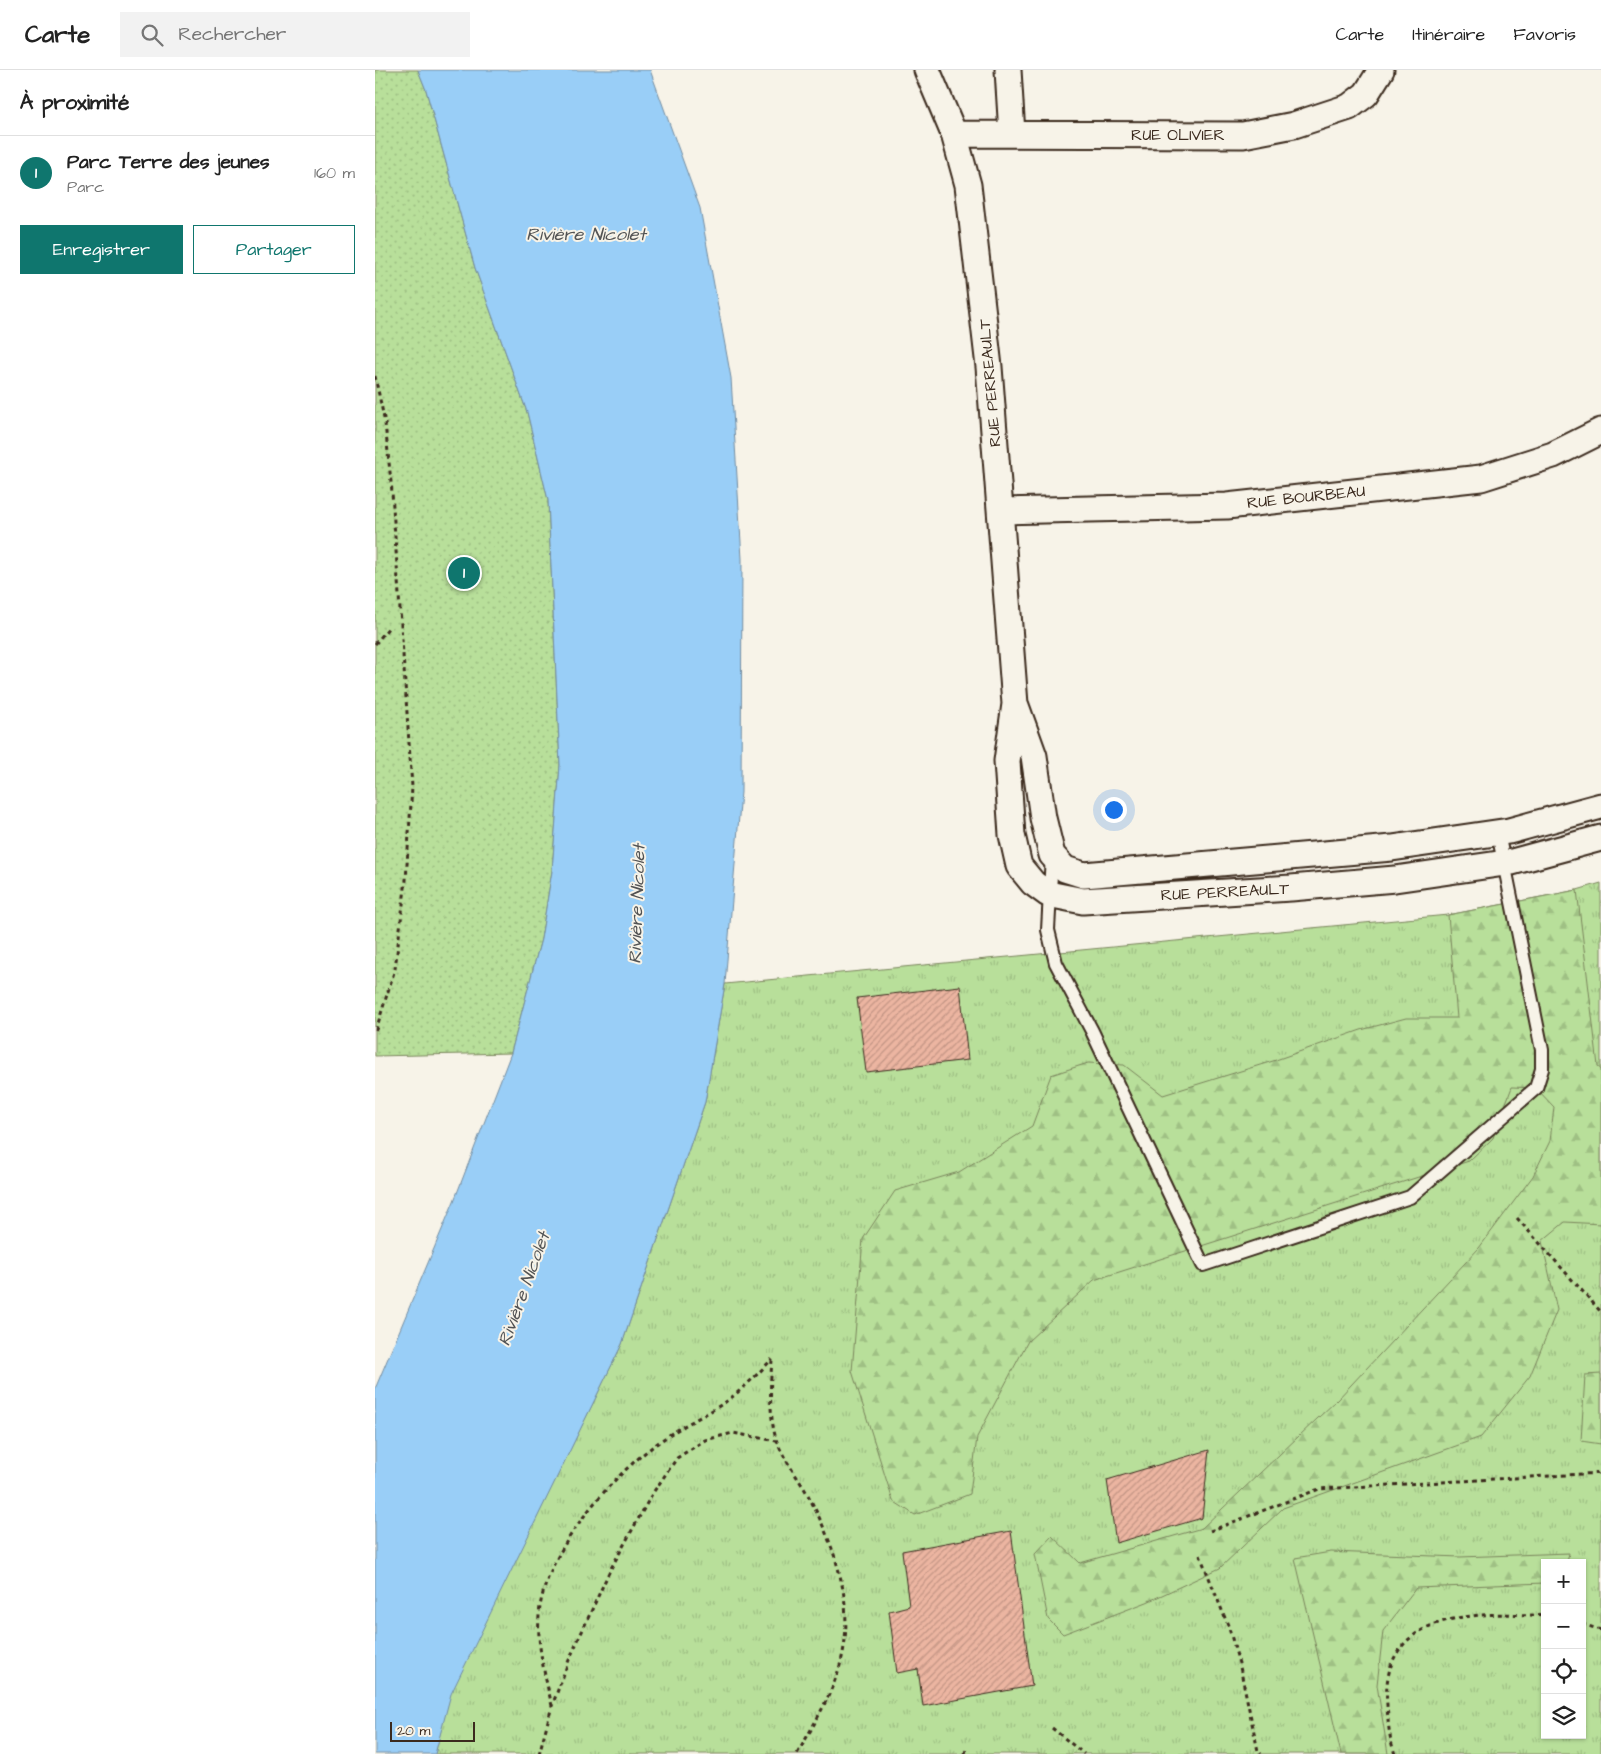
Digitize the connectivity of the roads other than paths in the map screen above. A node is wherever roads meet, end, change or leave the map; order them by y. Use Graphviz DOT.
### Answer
graph roads {
  1 [pos="927,70"];
  2 [pos="1008,70"];
  3 [pos="1381,70"];
  4 [pos="954,134"];
  5 [pos="1012,134"];
  6 [pos="1601,431"];
  7 [pos="1002,511"];
  8 [pos="1015,704"];
  9 [pos="1601,806"];
  10 [pos="1498,833"];
  11 [pos="1601,838"];
  12 [pos="1052,855"];
  13 [pos="1504,863"];
  14 [pos="1048,894"];
  1 -- 4 [label="street, RUE PERREAULT"];
  2 -- 5 [label="street"];
  3 -- 5 [label="street, RUE OLIVIER"];
  4 -- 5 [label="street, RUE OLIVIER"];
  4 -- 7 [label="street, RUE PERREAULT"];
  6 -- 7 [label="street, RUE BOURBEAU"];
  7 -- 8 [label="street, RUE PERREAULT"];
  8 -- 12 [label="street, RUE PERREAULT"];
  8 -- 14 [label="street, RUE PERREAULT"];
  9 -- 10 [label="street, RUE PERREAULT"];
  10 -- 12 [label="street, RUE PERREAULT"];
  10 -- 13 [label="lane"];
  11 -- 13 [label="street, RUE PERREAULT"];
  12 -- 14 [label="lane"];
  13 -- 14 [label="street, RUE PERREAULT"];
  13 -- 14 [label="lane"];
}
